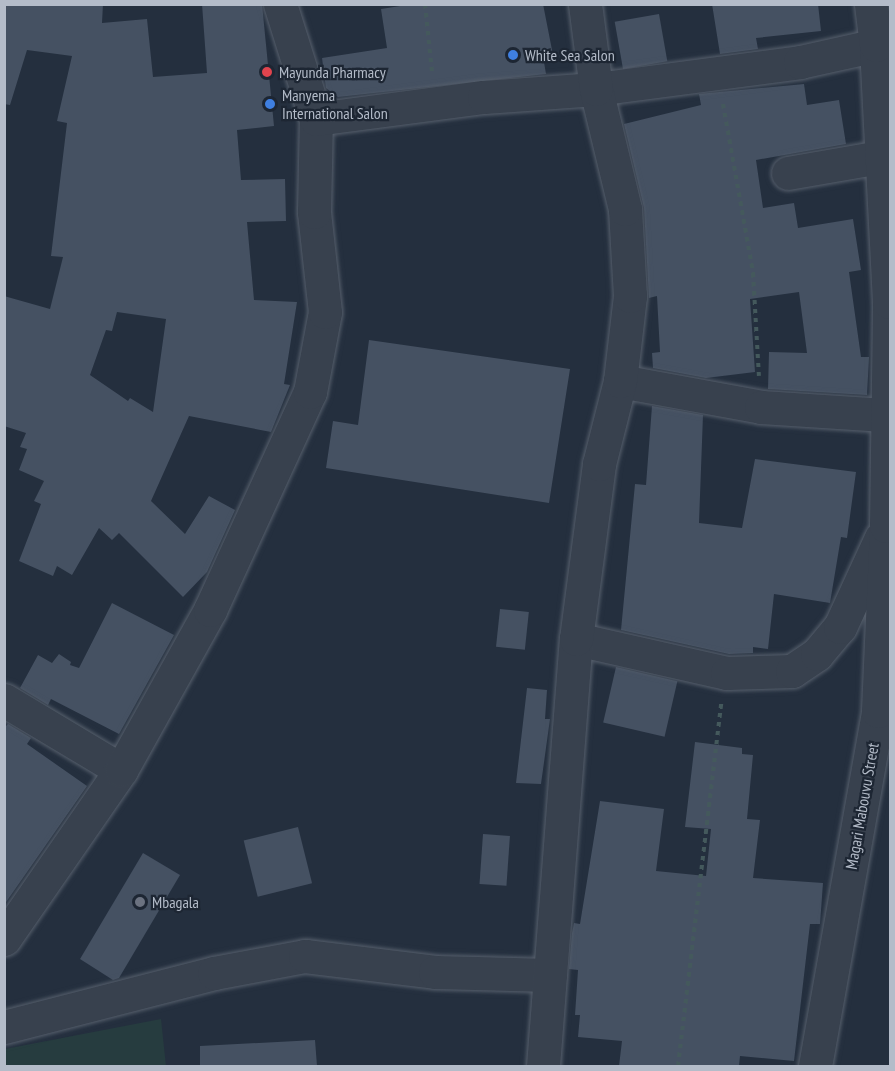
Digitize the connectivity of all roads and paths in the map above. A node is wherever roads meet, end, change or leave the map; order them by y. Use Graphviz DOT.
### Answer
graph roads {
  1 [pos="280,4"];
  2 [pos="425,4"];
  3 [pos="585,4"];
  4 [pos="870,4"];
  5 [pos="883,44"];
  6 [pos="718,71"];
  7 [pos="596,89"];
  8 [pos="435,103"];
  9 [pos="316,118"];
  10 [pos="880,157"];
  11 [pos="788,173"];
  12 [pos="620,381"];
  13 [pos="761,407"];
  14 [pos="885,415"];
  15 [pos="889,474"];
  16 [pos="886,526"];
  17 [pos="576,639"];
  18 [pos="727,672"];
  19 [pos="4,700"];
  20 [pos="121,771"];
  21 [pos="4,939"];
  22 [pos="550,975"];
  23 [pos="4,1027"];
  24 [pos="543,1066"];
  25 [pos="678,1066"];
  26 [pos="815,1066"];
  1 -- 9 [label="street"];
  2 -- 8 [label="path"];
  3 -- 7 [label="street"];
  4 -- 5 [label="street, Magari Mabouvu Street"];
  5 -- 6 [label="street"];
  5 -- 10 [label="street, Magari Mabouvu Street"];
  6 -- 7 [label="street"];
  6 -- 13 [label="path"];
  7 -- 8 [label="street"];
  7 -- 12 [label="street"];
  8 -- 9 [label="street"];
  9 -- 20 [label="street"];
  10 -- 11 [label="street"];
  10 -- 14 [label="street, Magari Mabouvu Street"];
  12 -- 13 [label="street"];
  12 -- 17 [label="street"];
  13 -- 14 [label="street"];
  14 -- 15 [label="street, Magari Mabouvu Street"];
  15 -- 16 [label="street, Magari Mabouvu Street"];
  16 -- 18 [label="street"];
  16 -- 26 [label="street, Magari Mabouvu Street"];
  17 -- 18 [label="street"];
  17 -- 22 [label="street"];
  18 -- 25 [label="path"];
  19 -- 20 [label="street"];
  20 -- 21 [label="street"];
  22 -- 23 [label="street"];
  22 -- 24 [label="street"];
}
